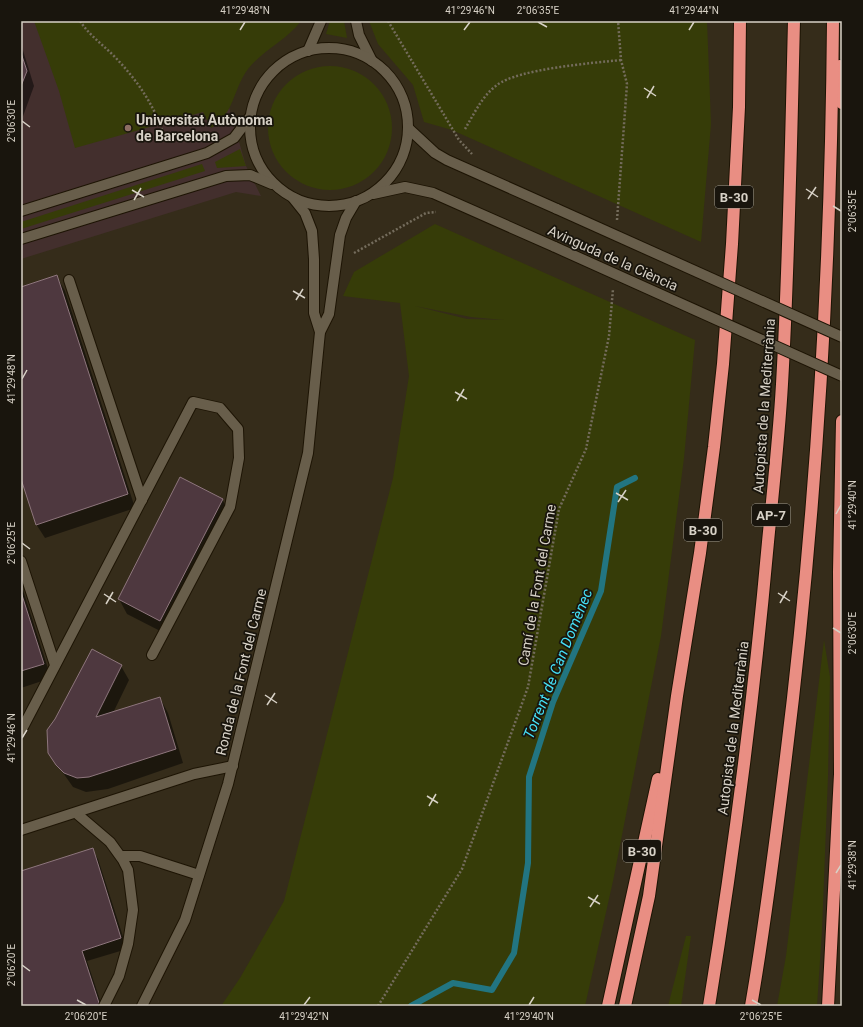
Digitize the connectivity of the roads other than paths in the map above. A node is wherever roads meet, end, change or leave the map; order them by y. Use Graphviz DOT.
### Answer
graph roads {
  1 [pos="321,21"];
  2 [pos="356,21"];
  3 [pos="740,21"];
  4 [pos="794,21"];
  5 [pos="833,21"];
  6 [pos="837,21"];
  7 [pos="308,51"];
  8 [pos="372,61"];
  9 [pos="842,103"];
  10 [pos="251,115"];
  11 [pos="408,128"];
  12 [pos="279,188"];
  13 [pos="369,195"];
  14 [pos="292,197"];
  15 [pos="356,201"];
  16 [pos="21,211"];
  17 [pos="21,239"];
  18 [pos="69,280"];
  19 [pos="320,332"];
  20 [pos="842,337"];
  21 [pos="842,376"];
  22 [pos="842,421"];
  23 [pos="142,500"];
  24 [pos="21,561"];
  25 [pos="152,655"];
  26 [pos="55,665"];
  27 [pos="677,696"];
  28 [pos="21,731"];
  29 [pos="232,766"];
  30 [pos="76,813"];
  31 [pos="21,830"];
  32 [pos="121,856"];
  33 [pos="199,875"];
  34 [pos="104,1006"];
  35 [pos="142,1006"];
  36 [pos="608,1006"];
  37 [pos="625,1006"];
  38 [pos="709,1006"];
  39 [pos="751,1006"];
  40 [pos="828,1006"];
  1 -- 7 [label="street"];
  2 -- 8 [label="street"];
  3 -- 27 [label="highway, B-30"];
  4 -- 38 [label="highway, Autopista de la Mediterrània / AP-7"];
  5 -- 39 [label="highway, AP-7"];
  6 -- 9 [label="highway"];
  7 -- 8 [label="street"];
  7 -- 10 [label="street"];
  8 -- 11 [label="street"];
  10 -- 12 [label="street"];
  10 -- 16 [label="street"];
  11 -- 13 [label="street"];
  11 -- 20 [label="street, Avinguda de la Ciència, bridge"];
  12 -- 14 [label="street"];
  12 -- 17 [label="street"];
  13 -- 15 [label="street"];
  13 -- 21 [label="street, Avinguda de la Ciència, bridge"];
  14 -- 15 [label="street"];
  14 -- 19 [label="street, Ronda de la Font del Carme"];
  15 -- 19 [label="street, Ronda de la Font del Carme"];
  18 -- 23 [label="street"];
  19 -- 29 [label="street, Ronda de la Font del Carme"];
  22 -- 40 [label="highway"];
  23 -- 25 [label="street"];
  23 -- 26 [label="street"];
  24 -- 26 [label="street"];
  26 -- 28 [label="street"];
  27 -- 36 [label="highway, B-30"];
  27 -- 37 [label="highway"];
  29 -- 30 [label="street"];
  29 -- 33 [label="street, Ronda de la Font del Carme"];
  30 -- 31 [label="street"];
  30 -- 32 [label="street"];
  32 -- 33 [label="street"];
  32 -- 34 [label="street"];
  33 -- 35 [label="street, Ronda de la Font del Carme"];
}
